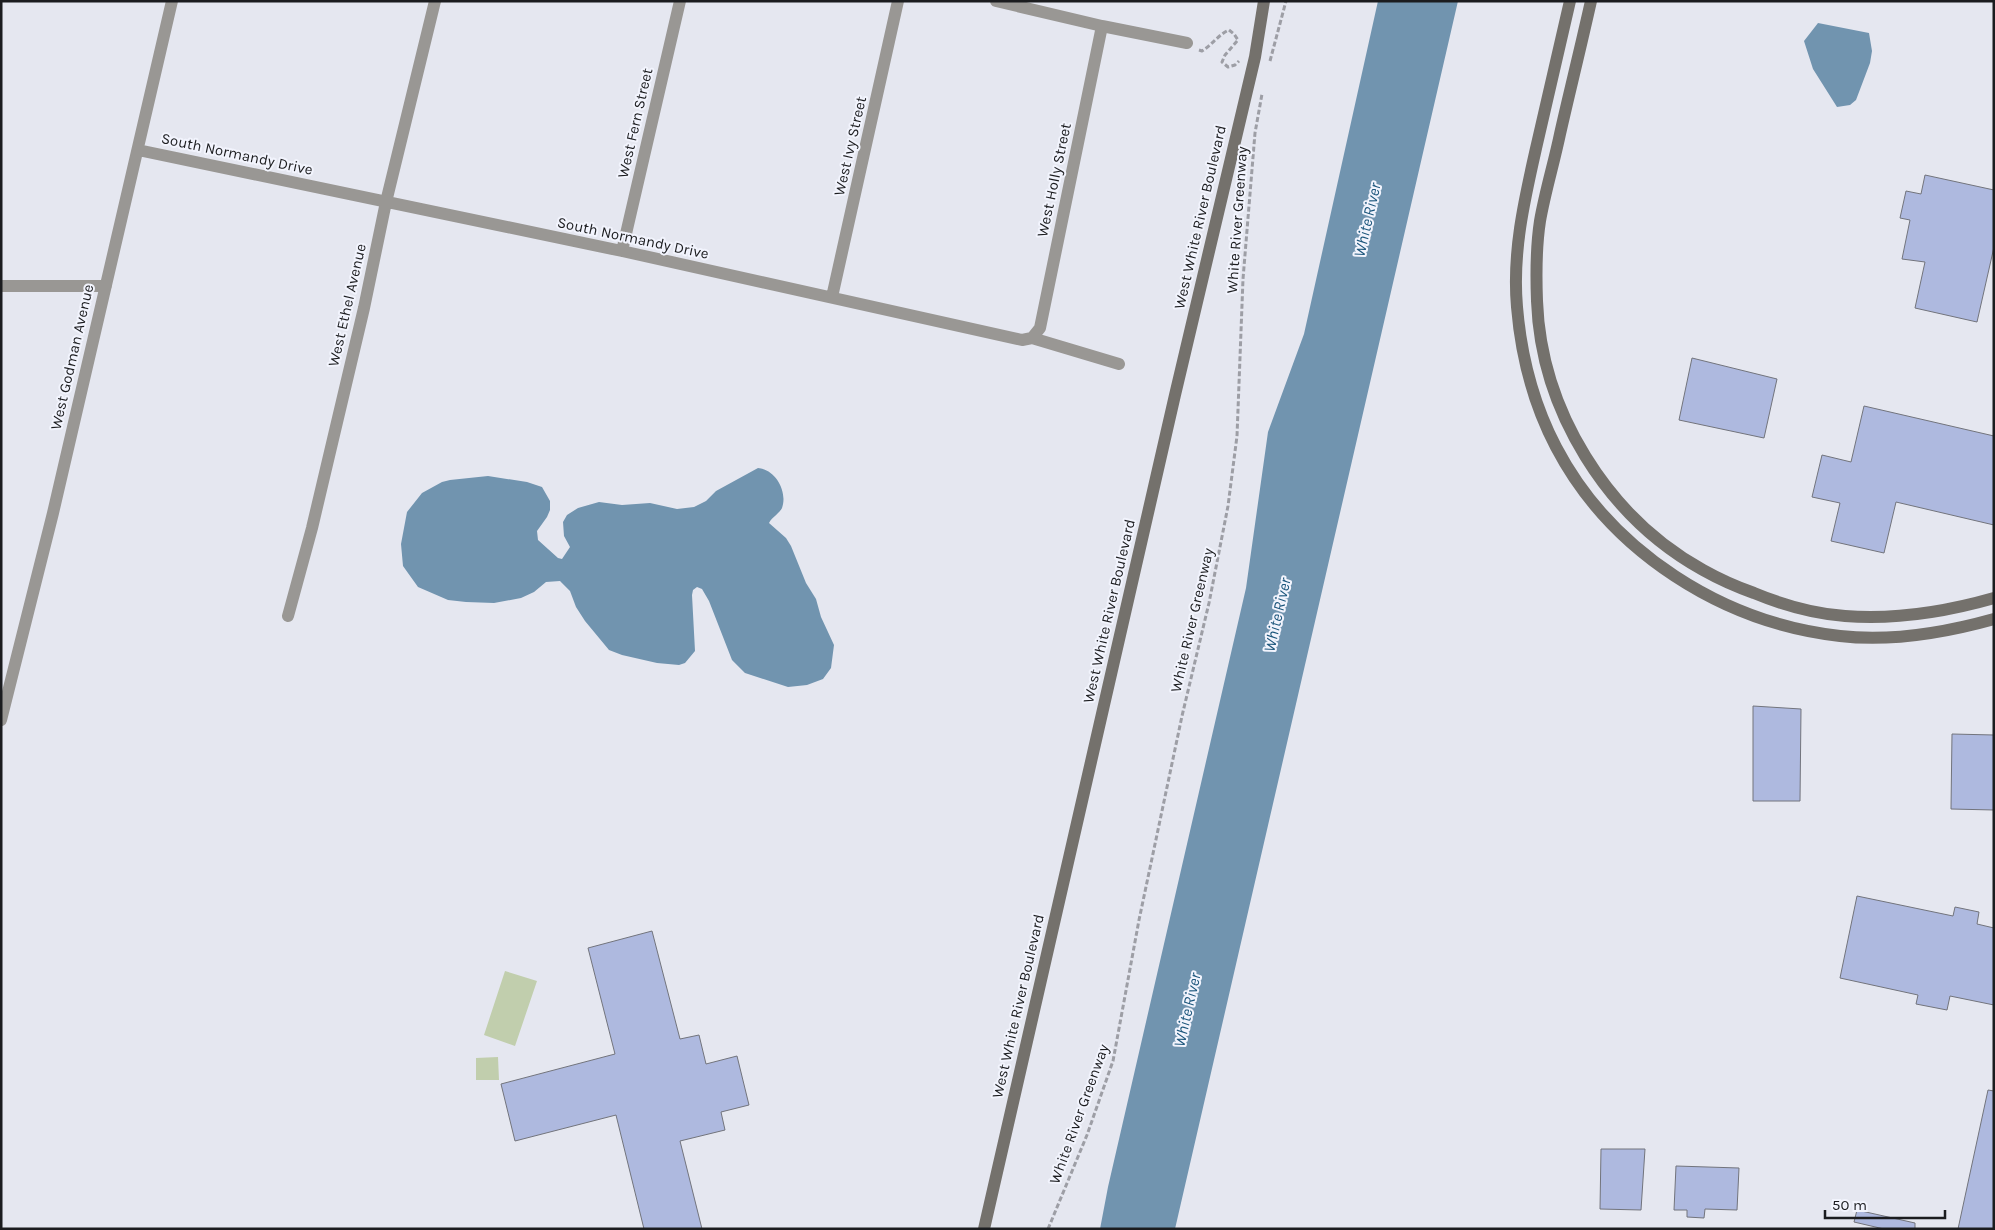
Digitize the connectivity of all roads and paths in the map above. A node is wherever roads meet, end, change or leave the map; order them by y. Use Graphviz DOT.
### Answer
graph roads {
  1 [pos="172,1"];
  2 [pos="435,1"];
  3 [pos="680,1"];
  4 [pos="898,1"];
  5 [pos="996,1"];
  6 [pos="1264,1"];
  7 [pos="1286,1"];
  8 [pos="1570,1"];
  9 [pos="1591,1"];
  10 [pos="1102,26"];
  11 [pos="1187,43"];
  12 [pos="1255,57"];
  13 [pos="1271,57"];
  14 [pos="1269,65"];
  15 [pos="1263,89"];
  16 [pos="138,150"];
  17 [pos="386,202"];
  18 [pos="622,251"];
  19 [pos="1,286"];
  20 [pos="106,286"];
  21 [pos="832,297"];
  22 [pos="1032,338"];
  23 [pos="1118,364"];
  24 [pos="1994,598"];
  25 [pos="288,616"];
  26 [pos="1994,619"];
  27 [pos="1,661"];
  28 [pos="14,664"];
  29 [pos="1,720"];
  30 [pos="984,1229"];
  31 [pos="1048,1229"];
  1 -- 16 [label="street, West Godman Avenue"];
  2 -- 17 [label="street, West Ethel Avenue"];
  3 -- 18 [label="street, West Fern Street"];
  4 -- 21 [label="street, West Ivy Street"];
  5 -- 10 [label="street"];
  6 -- 12 [label="main road, West White River Boulevard"];
  7 -- 13 [label="path"];
  8 -- 26 [label="main road"];
  9 -- 24 [label="main road"];
  10 -- 11 [label="street"];
  10 -- 22 [label="street, West Holly Street"];
  11 -- 12 [label="path"];
  12 -- 13 [label="path"];
  12 -- 30 [label="main road, West White River Boulevard"];
  13 -- 14 [label="path"];
  15 -- 31 [label="path, White River Greenway"];
  16 -- 17 [label="street, South Normandy Drive"];
  16 -- 20 [label="street, West Godman Avenue"];
  17 -- 18 [label="street, South Normandy Drive"];
  17 -- 25 [label="street, West Ethel Avenue"];
  18 -- 21 [label="street, South Normandy Drive"];
  19 -- 20 [label="street"];
  20 -- 28 [label="street, West Godman Avenue"];
  21 -- 22 [label="street, South Normandy Drive"];
  22 -- 23 [label="street, South Normandy Drive"];
  27 -- 28 [label="street"];
  28 -- 29 [label="street, West Godman Avenue"];
}
